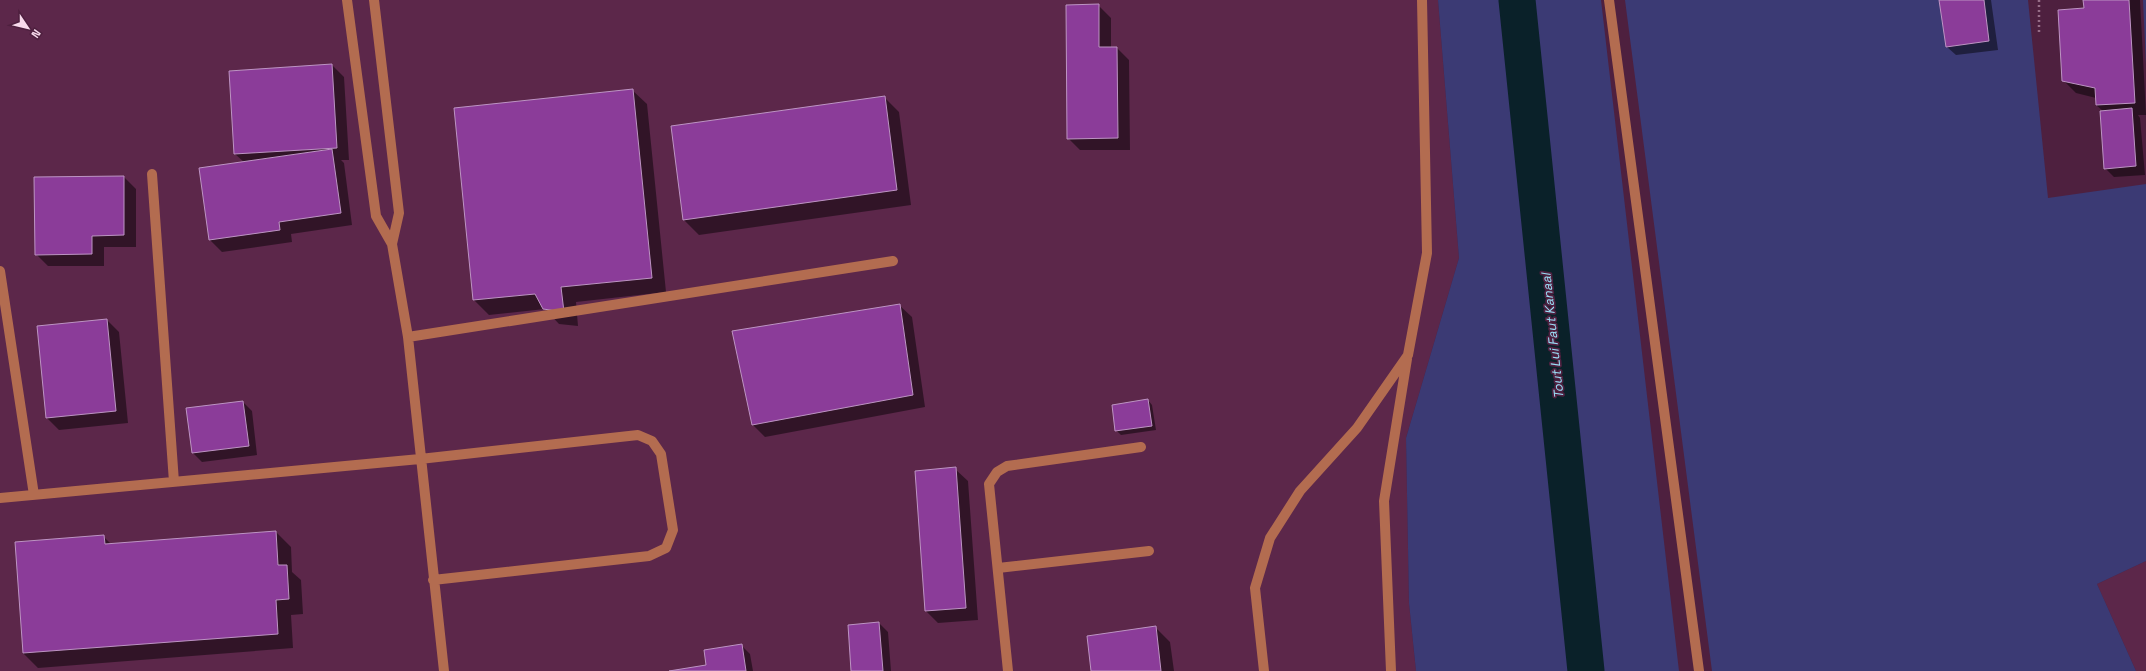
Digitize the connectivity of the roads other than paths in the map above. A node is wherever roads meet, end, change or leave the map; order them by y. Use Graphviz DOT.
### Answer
graph roads {
  1 [pos="347,0"];
  2 [pos="374,0"];
  3 [pos="1422,0"];
  4 [pos="1609,0"];
  5 [pos="152,174"];
  6 [pos="392,244"];
  7 [pos="893,261"];
  8 [pos="0,271"];
  9 [pos="408,337"];
  10 [pos="1408,355"];
  11 [pos="1141,447"];
  12 [pos="420,459"];
  13 [pos="174,482"];
  14 [pos="34,495"];
  15 [pos="0,498"];
  16 [pos="1149,551"];
  17 [pos="998,568"];
  18 [pos="434,580"];
  19 [pos="444,671"];
  20 [pos="1008,671"];
  21 [pos="1264,671"];
  22 [pos="1392,671"];
  23 [pos="1699,671"];
  1 -- 6 [label="lane"];
  2 -- 6 [label="lane"];
  3 -- 10 [label="lane"];
  4 -- 23 [label="lane"];
  5 -- 13 [label="lane"];
  6 -- 9 [label="lane"];
  7 -- 9 [label="lane"];
  8 -- 14 [label="lane"];
  9 -- 12 [label="lane"];
  10 -- 21 [label="lane"];
  10 -- 22 [label="lane"];
  11 -- 17 [label="lane"];
  12 -- 13 [label="lane"];
  12 -- 18 [label="lane"];
  12 -- 18 [label="lane"];
  13 -- 14 [label="lane"];
  14 -- 15 [label="lane"];
  16 -- 17 [label="lane"];
  17 -- 20 [label="lane"];
  18 -- 19 [label="lane"];
}
